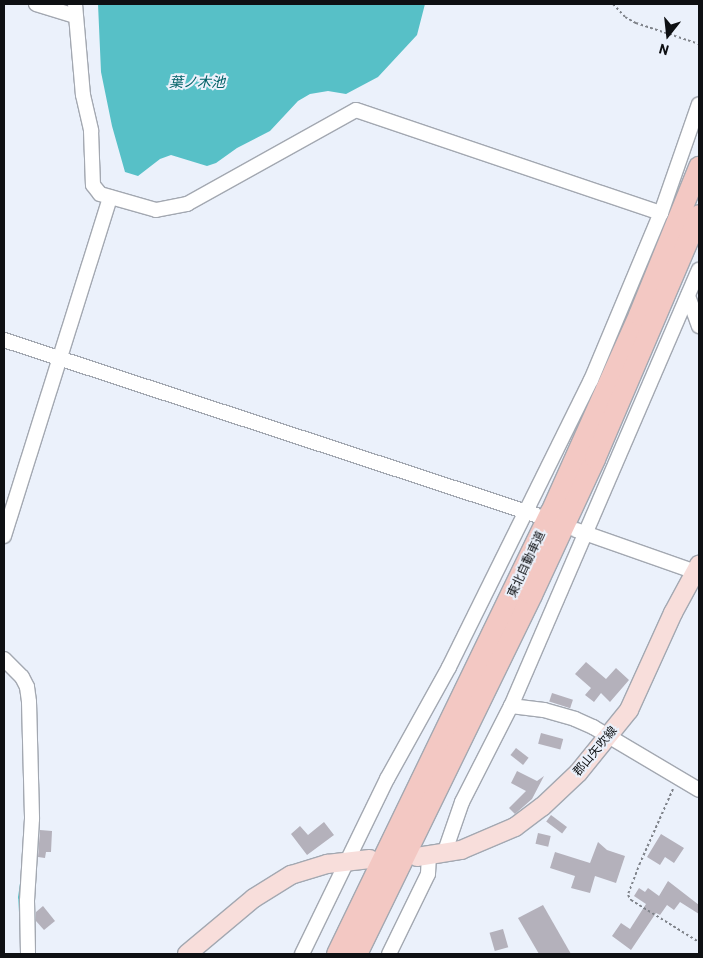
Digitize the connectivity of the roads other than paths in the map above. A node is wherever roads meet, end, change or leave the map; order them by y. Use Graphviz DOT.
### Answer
graph roads {
  1 [pos="36,4"];
  2 [pos="75,10"];
  3 [pos="699,104"];
  4 [pos="699,166"];
  5 [pos="110,197"];
  6 [pos="661,213"];
  7 [pos="699,215"];
  8 [pos="699,270"];
  9 [pos="688,296"];
  10 [pos="699,326"];
  11 [pos="4,340"];
  12 [pos="60,359"];
  13 [pos="531,513"];
  14 [pos="582,531"];
  15 [pos="4,536"];
  16 [pos="698,569"];
  17 [pos="4,659"];
  18 [pos="511,706"];
  19 [pos="608,737"];
  20 [pos="699,790"];
  21 [pos="430,855"];
  22 [pos="370,859"];
  23 [pos="347,861"];
  24 [pos="28,954"];
  25 [pos="186,954"];
  26 [pos="302,954"];
  27 [pos="337,954"];
  28 [pos="357,954"];
  29 [pos="389,954"];
  1 -- 2 [label="street"];
  2 -- 5 [label="street"];
  3 -- 6 [label="street"];
  4 -- 27 [label="highway, 東北自動車道"];
  5 -- 6 [label="street"];
  5 -- 12 [label="street"];
  6 -- 13 [label="street"];
  7 -- 28 [label="highway, 東北自動車道"];
  8 -- 9 [label="street"];
  9 -- 10 [label="street"];
  9 -- 14 [label="street"];
  11 -- 12 [label="street"];
  12 -- 13 [label="street"];
  12 -- 15 [label="street"];
  13 -- 23 [label="street"];
  14 -- 16 [label="street"];
  14 -- 18 [label="street"];
  16 -- 19 [label="main road, 郡山矢吹線"];
  17 -- 24 [label="street"];
  18 -- 19 [label="street"];
  18 -- 21 [label="street"];
  19 -- 20 [label="street"];
  19 -- 21 [label="main road, 郡山矢吹線"];
  21 -- 29 [label="street"];
  22 -- 23 [label="main road"];
  23 -- 25 [label="main road"];
  23 -- 26 [label="street"];
}
